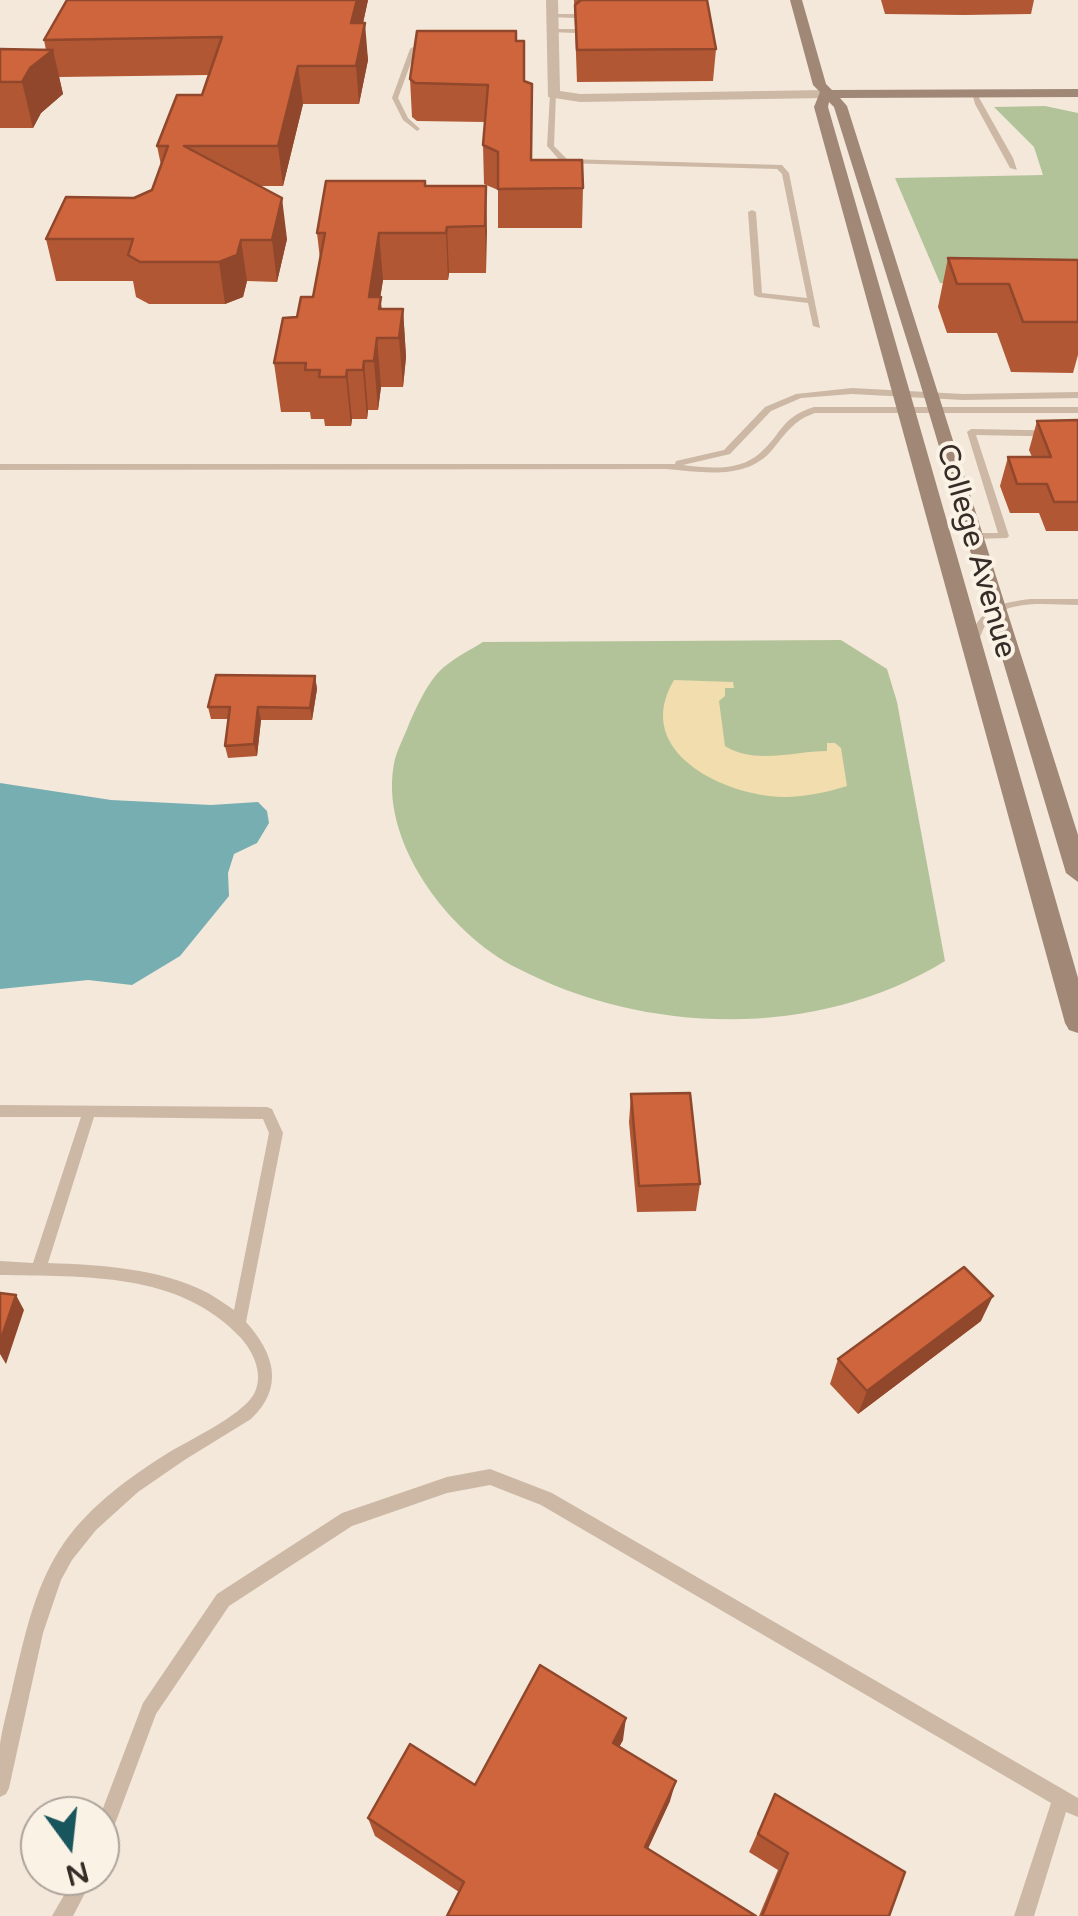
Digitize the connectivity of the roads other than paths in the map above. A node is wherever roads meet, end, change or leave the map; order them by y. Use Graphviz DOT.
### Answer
graph roads {
  1 [pos="552,0"];
  2 [pos="796,0"];
  3 [pos="574,16"];
  4 [pos="552,23"];
  5 [pos="575,31"];
  6 [pos="413,49"];
  7 [pos="553,90"];
  8 [pos="1078,93"];
  9 [pos="825,94"];
  10 [pos="974,94"];
  11 [pos="417,129"];
  12 [pos="1014,168"];
  13 [pos="752,212"];
  14 [pos="812,301"];
  15 [pos="816,326"];
  16 [pos="1078,395"];
  17 [pos="903,402"];
  18 [pos="935,403"];
  19 [pos="1078,410"];
  20 [pos="1078,434"];
  21 [pos="666,466"];
  22 [pos="0,467"];
  23 [pos="975,536"];
  24 [pos="1078,603"];
  25 [pos="998,606"];
  26 [pos="972,649"];
  27 [pos="1078,873"];
  28 [pos="1078,1023"];
  29 [pos="0,1111"];
  30 [pos="90,1112"];
  31 [pos="0,1268"];
  32 [pos="38,1270"];
  33 [pos="240,1321"];
  34 [pos="0,1788"];
  35 [pos="116,1796"];
  36 [pos="1070,1804"];
  37 [pos="1024,1916"];
  1 -- 4 [label="street"];
  2 -- 9 [label="street, College Avenue"];
  3 -- 4 [label="lane"];
  4 -- 5 [label="lane"];
  4 -- 7 [label="street"];
  6 -- 11 [label="lane"];
  7 -- 9 [label="street"];
  7 -- 14 [label="lane"];
  8 -- 10 [label="street"];
  9 -- 10 [label="street"];
  9 -- 17 [label="street, College Avenue"];
  9 -- 18 [label="street, College Avenue"];
  10 -- 12 [label="lane"];
  13 -- 14 [label="lane"];
  14 -- 15 [label="lane"];
  16 -- 18 [label="lane"];
  17 -- 18 [label="lane"];
  17 -- 18 [label="lane"];
  17 -- 21 [label="lane"];
  17 -- 21 [label="lane"];
  17 -- 26 [label="street, College Avenue"];
  18 -- 19 [label="lane"];
  18 -- 23 [label="street, College Avenue"];
  20 -- 23 [label="lane"];
  21 -- 22 [label="lane"];
  23 -- 25 [label="street, College Avenue"];
  24 -- 25 [label="lane"];
  25 -- 26 [label="lane"];
  25 -- 27 [label="street, College Avenue"];
  26 -- 28 [label="street, College Avenue"];
  29 -- 30 [label="lane"];
  30 -- 32 [label="lane"];
  30 -- 33 [label="lane"];
  31 -- 32 [label="lane"];
  32 -- 33 [label="lane"];
  33 -- 34 [label="lane"];
  35 -- 36 [label="lane"];
  36 -- 37 [label="lane"];
}
